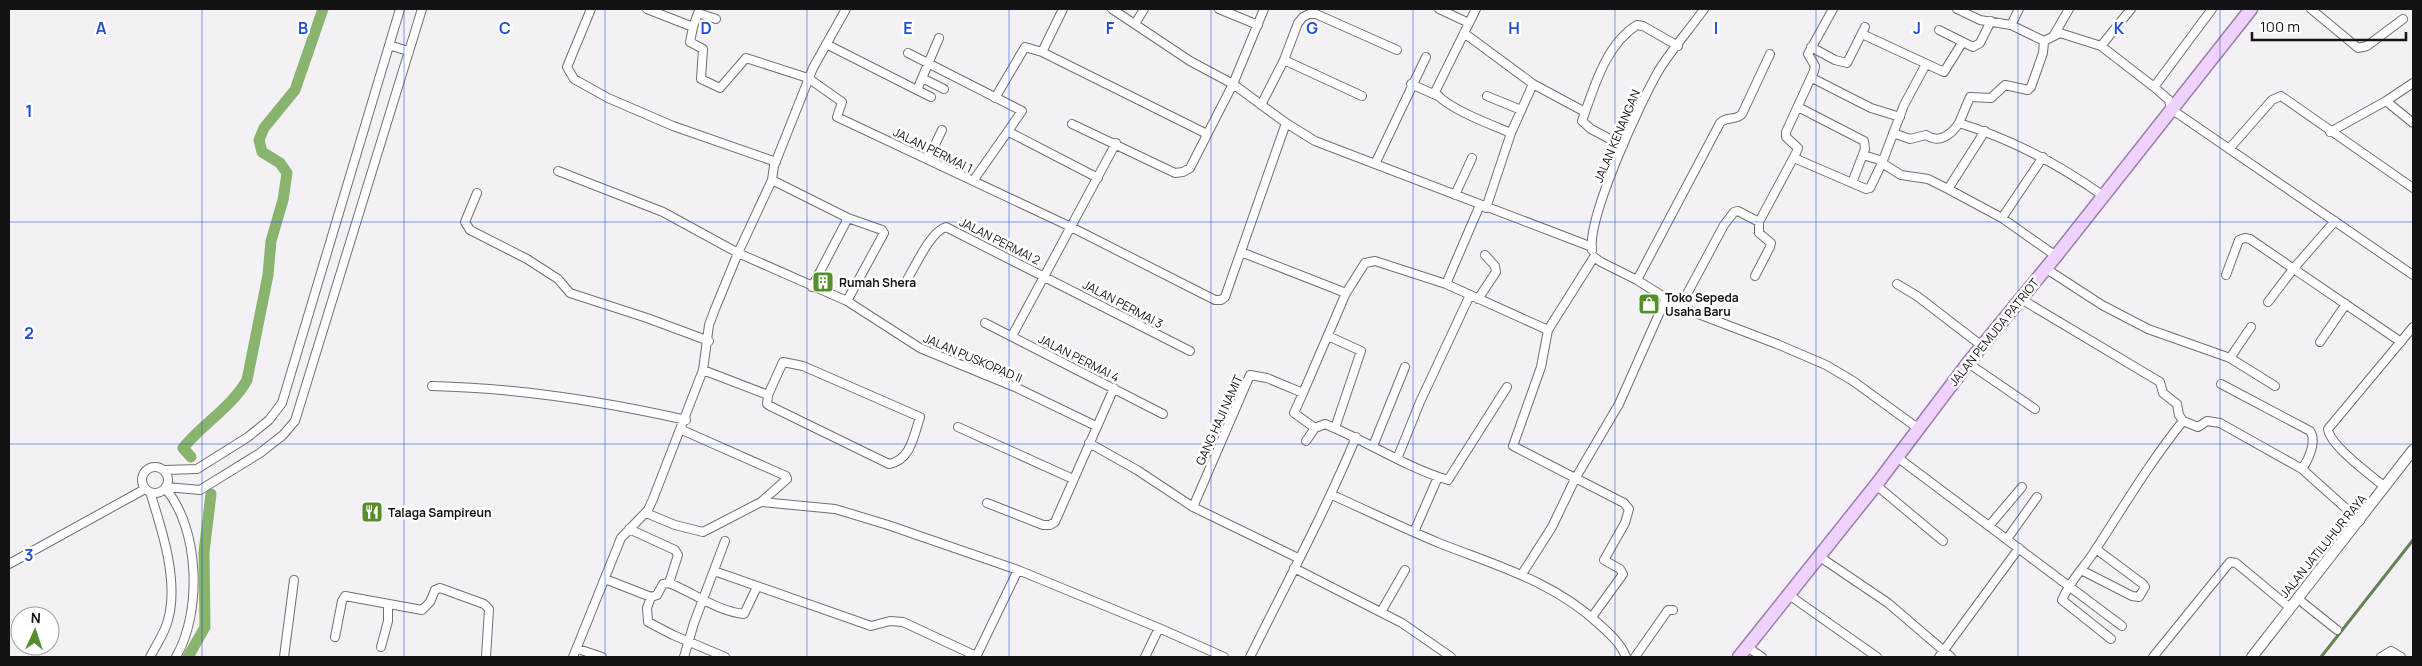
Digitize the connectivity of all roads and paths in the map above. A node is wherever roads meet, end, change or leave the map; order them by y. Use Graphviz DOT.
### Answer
graph roads {
  1 [pos="400,9"];
  2 [pos="422,9"];
  3 [pos="591,9"];
  4 [pos="647,9"];
  5 [pos="846,9"];
  6 [pos="1063,9"];
  7 [pos="1112,9"];
  8 [pos="1144,9"];
  9 [pos="1219,9"];
  10 [pos="1264,9"];
  11 [pos="1439,9"];
  12 [pos="1476,9"];
  13 [pos="1704,9"];
  14 [pos="1833,9"];
  15 [pos="1957,9"];
  16 [pos="2019,9"];
  17 [pos="2069,9"];
  18 [pos="2131,9"];
  19 [pos="2212,9"];
  20 [pos="2251,9"];
  21 [pos="2311,9"];
  22 [pos="1317,11"];
  23 [pos="716,19"];
  24 [pos="2403,19"];
  25 [pos="1991,22"];
  26 [pos="1469,23"];
  27 [pos="1135,24"];
  28 [pos="1258,25"];
  29 [pos="2011,25"];
  30 [pos="693,27"];
  31 [pos="1939,30"];
  32 [pos="1464,34"];
  33 [pos="2054,35"];
  34 [pos="939,38"];
  35 [pos="2044,41"];
  36 [pos="1962,43"];
  37 [pos="826,44"];
  38 [pos="389,45"];
  39 [pos="1678,46"];
  40 [pos="2101,46"];
  41 [pos="1811,47"];
  42 [pos="1397,50"];
  43 [pos="408,51"];
  44 [pos="908,52"];
  45 [pos="1042,52"];
  46 [pos="1770,54"];
  47 [pos="1426,57"];
  48 [pos="1284,60"];
  49 [pos="929,63"];
  50 [pos="1926,64"];
  51 [pos="808,78"];
  52 [pos="922,78"];
  53 [pos="1812,78"];
  54 [pos="2413,83"];
  55 [pos="1233,84"];
  56 [pos="1411,84"];
  57 [pos="1533,84"];
  58 [pos="2154,87"];
  59 [pos="944,88"];
  60 [pos="917,90"];
  61 [pos="1362,96"];
  62 [pos="1438,96"];
  63 [pos="1487,96"];
  64 [pos="931,97"];
  65 [pos="995,98"];
  66 [pos="2386,100"];
  67 [pos="1261,105"];
  68 [pos="1798,107"];
  69 [pos="2171,109"];
  70 [pos="1521,110"];
  71 [pos="1585,112"];
  72 [pos="1900,117"];
  73 [pos="1286,123"];
  74 [pos="1959,123"];
  75 [pos="2413,123"];
  76 [pos="1072,124"];
  77 [pos="942,130"];
  78 [pos="1985,131"];
  79 [pos="1009,132"];
  80 [pos="2330,132"];
  81 [pos="1511,133"];
  82 [pos="1893,133"];
  83 [pos="1207,134"];
  84 [pos="1116,143"];
  85 [pos="1623,146"];
  86 [pos="2229,149"];
  87 [pos="1863,155"];
  88 [pos="2043,157"];
  89 [pos="1472,158"];
  90 [pos="1794,158"];
  91 [pos="928,159"];
  92 [pos="776,162"];
  93 [pos="1882,162"];
  94 [pos="1375,164"];
  95 [pos="558,171"];
  96 [pos="1098,178"];
  97 [pos="772,180"];
  98 [pos="973,181"];
  99 [pos="1852,183"];
  100 [pos="2413,188"];
  101 [pos="1948,189"];
  102 [pos="477,193"];
  103 [pos="1454,195"];
  104 [pos="2102,195"];
  105 [pos="1483,206"];
  106 [pos="848,218"];
  107 [pos="2002,218"];
  108 [pos="2335,221"];
  109 [pos="1759,222"];
  110 [pos="1071,227"];
  111 [pos="1592,247"];
  112 [pos="1241,252"];
  113 [pos="738,253"];
  114 [pos="1485,255"];
  115 [pos="2056,256"];
  116 [pos="1594,257"];
  117 [pos="2045,268"];
  118 [pos="2294,268"];
  119 [pos="2226,275"];
  120 [pos="2413,275"];
  121 [pos="1045,276"];
  122 [pos="1755,276"];
  123 [pos="908,278"];
  124 [pos="1637,280"];
  125 [pos="1446,284"];
  126 [pos="1897,284"];
  127 [pos="812,287"];
  128 [pos="1346,292"];
  129 [pos="1474,297"];
  130 [pos="1666,298"];
  131 [pos="2020,299"];
  132 [pos="847,301"];
  133 [pos="2268,302"];
  134 [pos="2346,304"];
  135 [pos="1680,307"];
  136 [pos="985,323"];
  137 [pos="2251,327"];
  138 [pos="2413,327"];
  139 [pos="1548,330"];
  140 [pos="1012,336"];
  141 [pos="1328,336"];
  142 [pos="708,341"];
  143 [pos="2320,342"];
  144 [pos="2401,342"];
  145 [pos="1982,346"];
  146 [pos="1190,351"];
  147 [pos="2230,358"];
  148 [pos="1968,363"];
  149 [pos="1405,367"];
  150 [pos="703,370"];
  151 [pos="2220,384"];
  152 [pos="432,386"];
  153 [pos="2275,386"];
  154 [pos="1507,387"];
  155 [pos="1114,388"];
  156 [pos="1303,393"];
  157 [pos="768,395"];
  158 [pos="2035,410"];
  159 [pos="1163,414"];
  160 [pos="686,420"];
  161 [pos="2183,422"];
  162 [pos="958,426"];
  163 [pos="1096,426"];
  164 [pos="1315,428"];
  165 [pos="1335,428"];
  166 [pos="1919,429"];
  167 [pos="682,430"];
  168 [pos="1356,437"];
  169 [pos="1306,441"];
  170 [pos="1089,443"];
  171 [pos="1373,446"];
  172 [pos="2413,450"];
  173 [pos="1897,458"];
  174 [pos="1397,459"];
  175 [pos="2302,469"];
  176 [pos="164,470"];
  177 [pos="1438,477"];
  178 [pos="1073,479"];
  179 [pos="1575,479"];
  180 [pos="1876,485"];
  181 [pos="2022,487"];
  182 [pos="2385,487"];
  183 [pos="166,488"];
  184 [pos="148,490"];
  185 [pos="1332,495"];
  186 [pos="2036,497"];
  187 [pos="761,502"];
  188 [pos="987,503"];
  189 [pos="1193,507"];
  190 [pos="646,512"];
  191 [pos="2360,520"];
  192 [pos="1989,526"];
  193 [pos="629,529"];
  194 [pos="1414,532"];
  195 [pos="2007,539"];
  196 [pos="1942,540"];
  197 [pos="726,541"];
  198 [pos="2019,548"];
  199 [pos="2096,549"];
  200 [pos="1820,557"];
  201 [pos="1298,558"];
  202 [pos="9,564"];
  203 [pos="1294,568"];
  204 [pos="1018,570"];
  205 [pos="1405,570"];
  206 [pos="2081,570"];
  207 [pos="714,571"];
  208 [pos="1522,574"];
  209 [pos="605,579"];
  210 [pos="294,580"];
  211 [pos="669,583"];
  212 [pos="2068,586"];
  213 [pos="757,587"];
  214 [pos="1789,595"];
  215 [pos="651,597"];
  216 [pos="2297,598"];
  217 [pos="702,600"];
  218 [pos="388,604"];
  219 [pos="2289,607"];
  220 [pos="1674,610"];
  221 [pos="1381,612"];
  222 [pos="1592,617"];
  223 [pos="2122,626"];
  224 [pos="1159,628"];
  225 [pos="2337,630"];
  226 [pos="335,637"];
  227 [pos="2112,639"];
  228 [pos="688,642"];
  229 [pos="381,647"];
  230 [pos="1747,647"];
  231 [pos="578,649"];
  232 [pos="1941,654"];
  233 [pos="150,657"];
  234 [pos="176,657"];
  235 [pos="284,657"];
  236 [pos="486,657"];
  237 [pos="573,657"];
  238 [pos="602,657"];
  239 [pos="684,657"];
  240 [pos="725,657"];
  241 [pos="976,657"];
  242 [pos="1144,657"];
  243 [pos="1224,657"];
  244 [pos="1250,657"];
  245 [pos="1452,657"];
  246 [pos="1626,657"];
  247 [pos="1635,657"];
  248 [pos="1738,657"];
  249 [pos="1762,657"];
  250 [pos="1877,657"];
  251 [pos="1951,657"];
  252 [pos="2153,657"];
  253 [pos="2252,657"];
  254 [pos="2381,657"];
  255 [pos="2401,657"];
  1 -- 38 [label="street"];
  2 -- 43 [label="street"];
  3 -- 92 [label="street"];
  4 -- 30 [label="street"];
  5 -- 37 [label="street"];
  6 -- 45 [label="street"];
  7 -- 27 [label="street"];
  8 -- 27 [label="street"];
  9 -- 28 [label="street"];
  10 -- 28 [label="street"];
  11 -- 26 [label="street"];
  12 -- 26 [label="street"];
  13 -- 39 [label="street, JALAN KENANGAN"];
  14 -- 41 [label="street"];
  15 -- 25 [label="street"];
  16 -- 29 [label="street"];
  17 -- 33 [label="street"];
  18 -- 40 [label="street"];
  19 -- 58 [label="street"];
  20 -- 69 [label="main road, JALAN PEMUDA PATRIOT"];
  21 -- 24 [label="street"];
  22 -- 42 [label="street"];
  22 -- 48 [label="street"];
  23 -- 30 [label="street"];
  25 -- 29 [label="street"];
  25 -- 36 [label="street"];
  26 -- 32 [label="street"];
  27 -- 55 [label="street"];
  28 -- 55 [label="street"];
  29 -- 35 [label="street"];
  30 -- 51 [label="street"];
  31 -- 36 [label="street"];
  32 -- 57 [label="street"];
  32 -- 62 [label="street"];
  33 -- 35 [label="street"];
  33 -- 40 [label="street"];
  34 -- 49 [label="street"];
  35 -- 74 [label="street"];
  36 -- 50 [label="street"];
  37 -- 51 [label="street"];
  37 -- 60 [label="street"];
  38 -- 43 [label="street"];
  38 -- 176 [label="street"];
  39 -- 71 [label="street"];
  39 -- 85 [label="street, JALAN KENANGAN"];
  40 -- 58 [label="street"];
  41 -- 50 [label="street"];
  41 -- 53 [label="street"];
  43 -- 183 [label="street"];
  44 -- 49 [label="street"];
  45 -- 65 [label="street"];
  45 -- 83 [label="street"];
  46 -- 124 [label="street"];
  47 -- 56 [label="street"];
  48 -- 61 [label="street"];
  48 -- 67 [label="street"];
  49 -- 52 [label="street"];
  49 -- 65 [label="street"];
  50 -- 72 [label="street"];
  51 -- 91 [label="street, JALAN PERMAI 1"];
  51 -- 92 [label="street"];
  52 -- 59 [label="street"];
  52 -- 60 [label="street"];
  53 -- 68 [label="street"];
  53 -- 72 [label="street"];
  54 -- 66 [label="street"];
  55 -- 67 [label="street"];
  55 -- 83 [label="street"];
  56 -- 62 [label="street"];
  56 -- 94 [label="street"];
  57 -- 70 [label="street"];
  57 -- 71 [label="street"];
  58 -- 69 [label="street"];
  60 -- 64 [label="street"];
  62 -- 81 [label="street"];
  63 -- 70 [label="street"];
  65 -- 79 [label="street"];
  66 -- 75 [label="street"];
  66 -- 80 [label="street"];
  67 -- 73 [label="street"];
  68 -- 87 [label="street"];
  68 -- 90 [label="street"];
  69 -- 86 [label="street"];
  69 -- 104 [label="main road, JALAN PEMUDA PATRIOT"];
  70 -- 81 [label="street"];
  71 -- 85 [label="street"];
  72 -- 82 [label="street"];
  73 -- 94 [label="street"];
  73 -- 112 [label="street"];
  74 -- 78 [label="street"];
  74 -- 82 [label="street"];
  76 -- 84 [label="street"];
  77 -- 91 [label="street"];
  78 -- 88 [label="street"];
  78 -- 101 [label="street"];
  79 -- 96 [label="street"];
  79 -- 98 [label="street"];
  80 -- 86 [label="street"];
  80 -- 100 [label="street"];
  81 -- 105 [label="street"];
  82 -- 93 [label="street"];
  83 -- 84 [label="street"];
  84 -- 96 [label="street"];
  85 -- 111 [label="street, JALAN KENANGAN"];
  86 -- 108 [label="street"];
  87 -- 93 [label="street"];
  87 -- 99 [label="street"];
  88 -- 104 [label="street"];
  88 -- 107 [label="street"];
  89 -- 103 [label="street"];
  90 -- 99 [label="street"];
  90 -- 109 [label="street"];
  91 -- 98 [label="street, JALAN PERMAI 1"];
  92 -- 97 [label="street"];
  93 -- 99 [label="street"];
  93 -- 101 [label="street"];
  94 -- 103 [label="street"];
  95 -- 113 [label="street, JALAN PUSKOPAD II"];
  96 -- 110 [label="street"];
  97 -- 106 [label="street"];
  97 -- 113 [label="street"];
  98 -- 110 [label="street, JALAN PERMAI 1"];
  101 -- 107 [label="street"];
  102 -- 142 [label="street"];
  103 -- 105 [label="street"];
  104 -- 115 [label="main road, JALAN PEMUDA PATRIOT"];
  105 -- 111 [label="street"];
  105 -- 125 [label="street"];
  106 -- 127 [label="street"];
  106 -- 132 [label="street"];
  107 -- 115 [label="street"];
  108 -- 118 [label="street"];
  108 -- 120 [label="street"];
  109 -- 122 [label="street"];
  109 -- 135 [label="street"];
  110 -- 112 [label="street, JALAN PERMAI 1"];
  110 -- 121 [label="street"];
  111 -- 116 [label="street, JALAN KENANGAN"];
  112 -- 128 [label="street"];
  113 -- 127 [label="street, JALAN PUSKOPAD II"];
  113 -- 142 [label="street"];
  114 -- 129 [label="street"];
  115 -- 117 [label="main road, JALAN PEMUDA PATRIOT"];
  116 -- 124 [label="street"];
  116 -- 139 [label="street"];
  117 -- 131 [label="main road, JALAN PEMUDA PATRIOT"];
  117 -- 147 [label="street"];
  118 -- 119 [label="street"];
  118 -- 133 [label="street"];
  118 -- 134 [label="street"];
  121 -- 123 [label="street, JALAN PERMAI 2"];
  121 -- 140 [label="street"];
  121 -- 146 [label="street, JALAN PERMAI 3"];
  124 -- 130 [label="street"];
  125 -- 128 [label="street"];
  125 -- 129 [label="street"];
  126 -- 145 [label="street"];
  127 -- 132 [label="street, JALAN PUSKOPAD II"];
  128 -- 141 [label="street"];
  129 -- 139 [label="street"];
  129 -- 174 [label="street"];
  130 -- 135 [label="street"];
  130 -- 179 [label="street"];
  131 -- 145 [label="main road, JALAN PEMUDA PATRIOT"];
  131 -- 161 [label="street"];
  132 -- 163 [label="street, JALAN PUSKOPAD II"];
  134 -- 143 [label="street"];
  134 -- 144 [label="street"];
  135 -- 166 [label="street"];
  136 -- 140 [label="street, JALAN PERMAI 4"];
  137 -- 147 [label="street"];
  138 -- 144 [label="street"];
  139 -- 179 [label="street"];
  140 -- 155 [label="street, JALAN PERMAI 4"];
  141 -- 156 [label="street"];
  141 -- 165 [label="street"];
  142 -- 150 [label="street"];
  144 -- 182 [label="street"];
  145 -- 148 [label="main road, JALAN PEMUDA PATRIOT"];
  147 -- 153 [label="street"];
  148 -- 158 [label="street"];
  148 -- 166 [label="main road, JALAN PEMUDA PATRIOT"];
  149 -- 171 [label="street"];
  150 -- 157 [label="street"];
  150 -- 160 [label="street"];
  151 -- 175 [label="street"];
  152 -- 160 [label="street"];
  154 -- 177 [label="street"];
  155 -- 159 [label="street, JALAN PERMAI 4"];
  155 -- 163 [label="street"];
  156 -- 164 [label="street"];
  156 -- 189 [label="street, GANG HAJI NAMIT"];
  157 -- 157 [label="street"];
  160 -- 167 [label="street"];
  161 -- 175 [label="street"];
  161 -- 199 [label="street"];
  162 -- 178 [label="street"];
  163 -- 170 [label="street"];
  164 -- 165 [label="street"];
  164 -- 169 [label="street"];
  165 -- 168 [label="street"];
  166 -- 173 [label="main road, JALAN PEMUDA PATRIOT"];
  167 -- 187 [label="street"];
  167 -- 190 [label="street"];
  168 -- 171 [label="street"];
  168 -- 185 [label="street"];
  170 -- 178 [label="street"];
  170 -- 189 [label="street"];
  171 -- 174 [label="street"];
  172 -- 182 [label="street, JALAN JATILUHUR RAYA"];
  173 -- 180 [label="main road, JALAN PEMUDA PATRIOT"];
  173 -- 192 [label="street"];
  174 -- 177 [label="street"];
  175 -- 191 [label="street"];
  176 -- 183 [label="street"];
  176 -- 184 [label="street"];
  177 -- 194 [label="street"];
  178 -- 188 [label="street"];
  179 -- 208 [label="street"];
  179 -- 222 [label="street"];
  180 -- 196 [label="street"];
  180 -- 200 [label="main road, JALAN PEMUDA PATRIOT"];
  181 -- 192 [label="street"];
  182 -- 191 [label="street, JALAN JATILUHUR RAYA"];
  183 -- 184 [label="street"];
  183 -- 234 [label="street"];
  184 -- 202 [label="street"];
  184 -- 233 [label="street"];
  185 -- 194 [label="street"];
  185 -- 201 [label="street"];
  186 -- 195 [label="street"];
  187 -- 190 [label="street"];
  187 -- 204 [label="street"];
  189 -- 201 [label="street"];
  190 -- 193 [label="street"];
  191 -- 216 [label="street, JALAN JATILUHUR RAYA"];
  192 -- 195 [label="street"];
  193 -- 209 [label="street"];
  193 -- 211 [label="street"];
  194 -- 208 [label="street"];
  195 -- 198 [label="street"];
  197 -- 207 [label="street"];
  198 -- 212 [label="street"];
  198 -- 232 [label="street"];
  199 -- 206 [label="street"];
  199 -- 206 [label="street"];
  200 -- 214 [label="main road, JALAN PEMUDA PATRIOT"];
  200 -- 232 [label="street"];
  201 -- 203 [label="street"];
  203 -- 221 [label="street"];
  203 -- 244 [label="street"];
  204 -- 224 [label="street"];
  204 -- 241 [label="street"];
  205 -- 221 [label="street"];
  206 -- 212 [label="street"];
  207 -- 213 [label="street"];
  207 -- 217 [label="street"];
  208 -- 222 [label="street"];
  209 -- 215 [label="street"];
  209 -- 231 [label="street"];
  210 -- 235 [label="street"];
  211 -- 215 [label="street"];
  211 -- 217 [label="street"];
  212 -- 223 [label="street"];
  212 -- 227 [label="street"];
  213 -- 217 [label="street"];
  213 -- 241 [label="street"];
  214 -- 230 [label="main road, JALAN PEMUDA PATRIOT"];
  214 -- 250 [label="street"];
  215 -- 228 [label="street"];
  216 -- 219 [label="street, JALAN JATILUHUR RAYA"];
  216 -- 225 [label="street"];
  217 -- 228 [label="street"];
  218 -- 226 [label="street"];
  218 -- 229 [label="street"];
  218 -- 236 [label="street"];
  219 -- 252 [label="street"];
  219 -- 253 [label="street, JALAN JATILUHUR RAYA"];
  220 -- 247 [label="street"];
  221 -- 245 [label="street"];
  222 -- 246 [label="street"];
  224 -- 242 [label="street"];
  224 -- 243 [label="street"];
  228 -- 239 [label="street"];
  228 -- 240 [label="street"];
  230 -- 248 [label="main road, JALAN PEMUDA PATRIOT"];
  230 -- 249 [label="street"];
  231 -- 237 [label="street"];
  231 -- 238 [label="street"];
  232 -- 251 [label="street"];
  254 -- 255 [label="street"];
}
